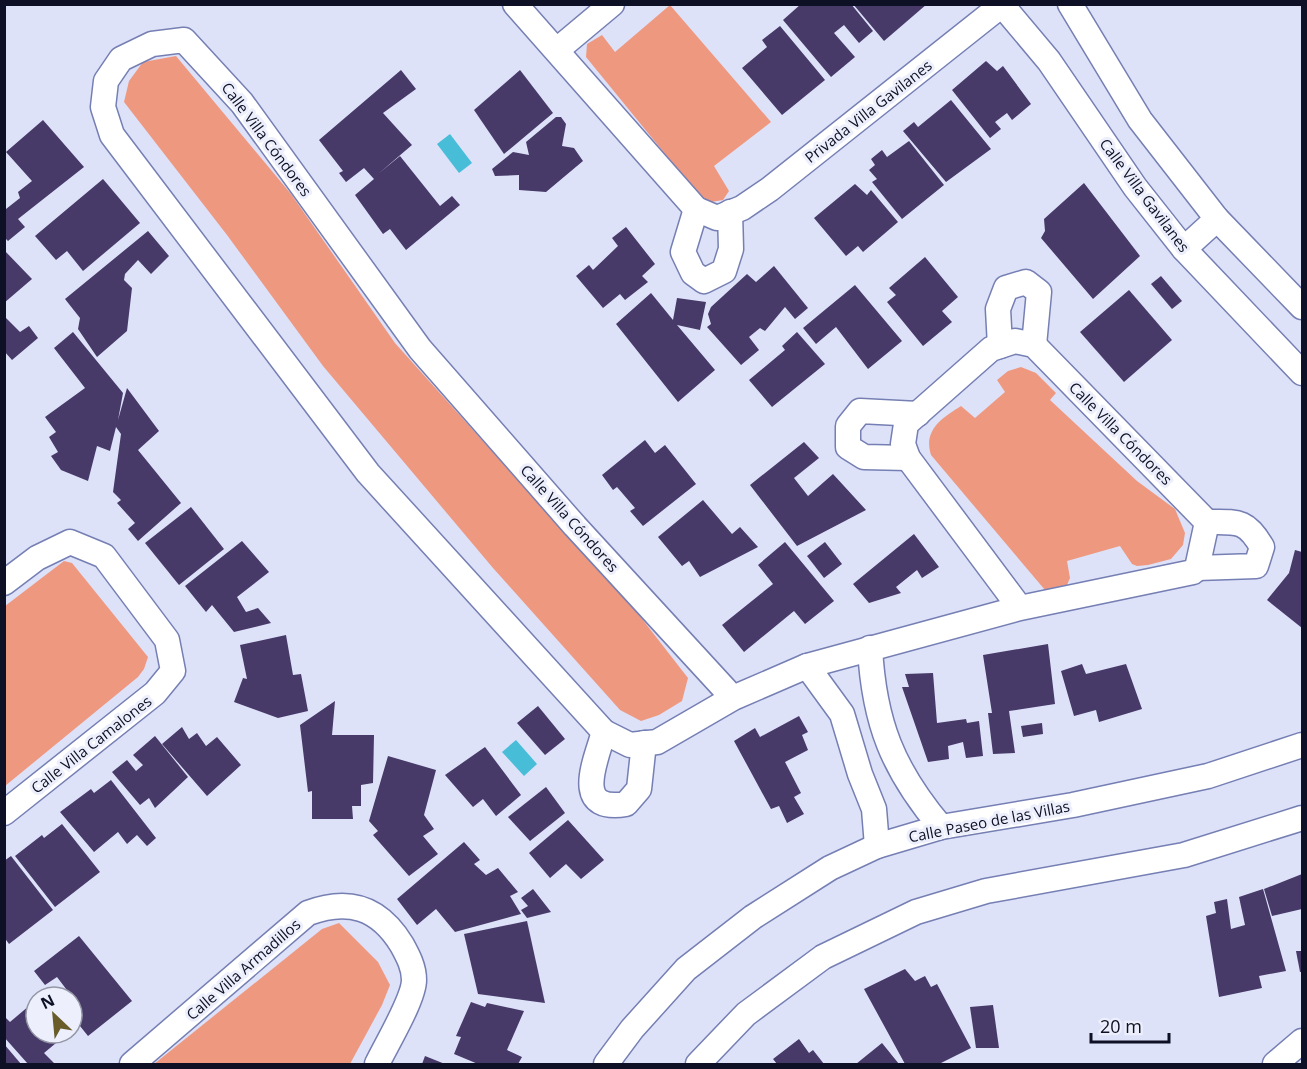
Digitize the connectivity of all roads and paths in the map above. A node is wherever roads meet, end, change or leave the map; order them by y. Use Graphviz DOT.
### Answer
graph roads {
  1 [pos="515,4"];
  2 [pos="612,4"];
  3 [pos="1070,4"];
  4 [pos="1002,5"];
  5 [pos="556,50"];
  6 [pos="696,209"];
  7 [pos="730,212"];
  8 [pos="1217,219"];
  9 [pos="1184,249"];
  10 [pos="1302,307"];
  11 [pos="1034,345"];
  12 [pos="1000,346"];
  13 [pos="1302,373"];
  14 [pos="918,414"];
  15 [pos="908,458"];
  16 [pos="1207,522"];
  17 [pos="1197,568"];
  18 [pos="4,583"];
  19 [pos="1020,608"];
  20 [pos="870,648"];
  21 [pos="807,666"];
  22 [pos="733,698"];
  23 [pos="881,728"];
  24 [pos="604,732"];
  25 [pos="851,738"];
  26 [pos="644,743"];
  27 [pos="1302,745"];
  28 [pos="4,813"];
  29 [pos="1302,818"];
  30 [pos="941,827"];
  31 [pos="877,846"];
  32 [pos="1302,1041"];
  33 [pos="132,1065"];
  34 [pos="377,1065"];
  35 [pos="606,1065"];
  36 [pos="698,1065"];
  37 [pos="1275,1065"];
  1 -- 5 [label="street"];
  2 -- 5 [label="street"];
  3 -- 8 [label="street"];
  4 -- 7 [label="street, Privada Villa Gavilanes"];
  4 -- 9 [label="street, Calle Villa Gavilanes"];
  5 -- 6 [label="street"];
  6 -- 7 [label="street, Privada Villa Gavilanes"];
  6 -- 7 [label="street"];
  8 -- 9 [label="street"];
  8 -- 10 [label="street"];
  9 -- 13 [label="street, Calle Villa Gavilanes"];
  11 -- 12 [label="street"];
  11 -- 12 [label="street"];
  11 -- 16 [label="street, Calle Villa Cóndores"];
  12 -- 14 [label="street"];
  14 -- 15 [label="street"];
  14 -- 15 [label="street"];
  15 -- 19 [label="street"];
  16 -- 17 [label="street"];
  16 -- 17 [label="street, Calle Villa Cóndores"];
  17 -- 19 [label="street, Calle Villa Cóndores"];
  18 -- 28 [label="street, Calle Villa Camalones"];
  19 -- 20 [label="street, Calle Villa Cóndores"];
  20 -- 21 [label="street, Calle Villa Cóndores"];
  20 -- 23 [label="street"];
  21 -- 22 [label="street, Calle Villa Cóndores"];
  21 -- 25 [label="street"];
  22 -- 24 [label="street, Calle Villa Cóndores"];
  22 -- 26 [label="street, Calle Villa Cóndores"];
  23 -- 25 [label="street"];
  23 -- 30 [label="street"];
  24 -- 26 [label="street, Calle Villa Cóndores"];
  24 -- 26 [label="street"];
  25 -- 31 [label="street"];
  27 -- 30 [label="street, Calle Paseo de las Villas"];
  29 -- 36 [label="street"];
  30 -- 31 [label="street, Calle Paseo de las Villas"];
  31 -- 35 [label="street, Calle Paseo de las Villas"];
  32 -- 37 [label="street"];
  33 -- 34 [label="street, Calle Villa Armadillos"];
}
